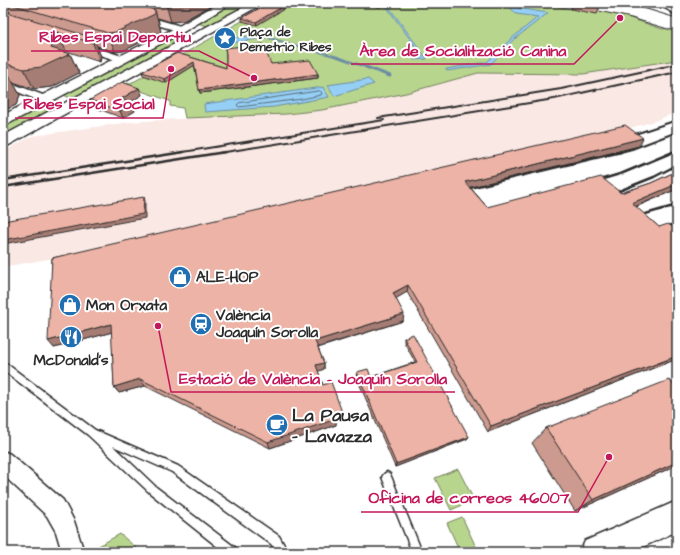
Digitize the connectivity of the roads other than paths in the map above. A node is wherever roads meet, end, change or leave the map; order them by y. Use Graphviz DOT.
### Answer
graph roads {
  1 [pos="227,3"];
  2 [pos="260,3"];
  3 [pos="606,3"];
  4 [pos="622,3"];
  5 [pos="589,4"];
  6 [pos="134,16"];
  7 [pos="673,17"];
  8 [pos="181,29"];
  9 [pos="202,35"];
  10 [pos="73,44"];
  11 [pos="122,59"];
  12 [pos="3,83"];
  13 [pos="44,100"];
  14 [pos="3,120"];
  15 [pos="3,142"];
  16 [pos="3,365"];
  17 [pos="91,432"];
  18 [pos="3,461"];
  19 [pos="387,477"];
  20 [pos="677,516"];
  21 [pos="66,528"];
  22 [pos="73,552"];
  23 [pos="82,552"];
  24 [pos="232,552"];
  25 [pos="284,552"];
  26 [pos="417,552"];
  27 [pos="596,552"];
  1 -- 8 [label="main road"];
  2 -- 9 [label="main road"];
  3 -- 7 [label="main road, bridge"];
  4 -- 7 [label="street"];
  5 -- 7 [label="main road, bridge"];
  6 -- 8 [label="street"];
  8 -- 9 [label="main road"];
  8 -- 11 [label="main road"];
  9 -- 15 [label="main road"];
  10 -- 11 [label="street"];
  11 -- 13 [label="main road"];
  12 -- 13 [label="street"];
  13 -- 14 [label="main road"];
  16 -- 17 [label="lane"];
  17 -- 24 [label="lane"];
  17 -- 25 [label="lane"];
  18 -- 21 [label="street"];
  19 -- 26 [label="lane"];
  20 -- 27 [label="main road"];
  21 -- 22 [label="street"];
  21 -- 23 [label="lane"];
}
